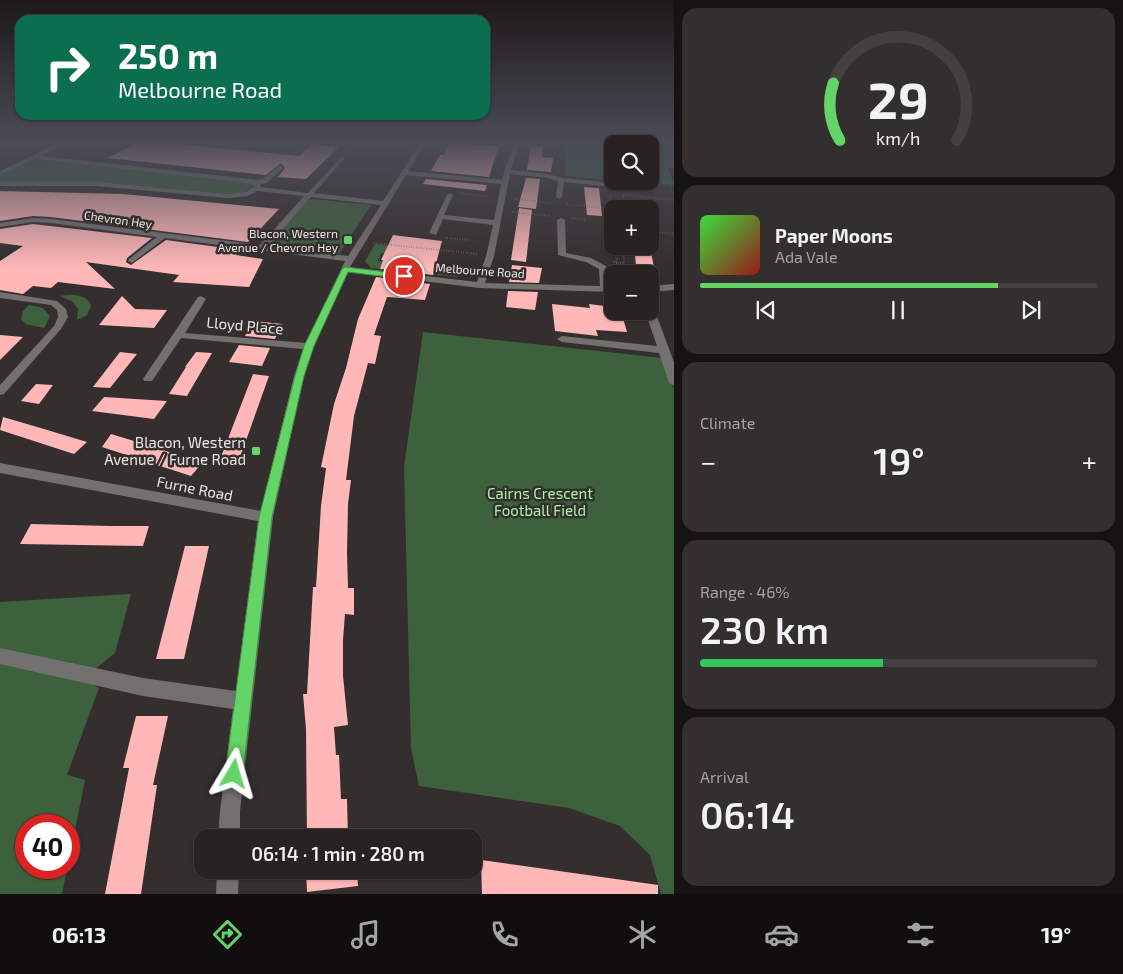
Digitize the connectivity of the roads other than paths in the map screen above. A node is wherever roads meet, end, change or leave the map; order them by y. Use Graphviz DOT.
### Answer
graph roads {
  1 [pos="104,185"];
  2 [pos="259,185"];
  3 [pos="317,185"];
  4 [pos="397,185"];
  5 [pos="504,185"];
  6 [pos="560,185"];
  7 [pos="256,186"];
  8 [pos="308,195"];
  9 [pos="450,195"];
  10 [pos="558,196"];
  11 [pos="385,203"];
  12 [pos="440,217"];
  13 [pos="562,218"];
  14 [pos="496,223"];
  15 [pos="0,225"];
  16 [pos="435,234"];
  17 [pos="162,236"];
  18 [pos="262,248"];
  19 [pos="132,261"];
  20 [pos="348,264"];
  21 [pos="604,272"];
  22 [pos="480,285"];
  23 [pos="674,287"];
  24 [pos="659,288"];
  25 [pos="604,289"];
  26 [pos="0,295"];
  27 [pos="201,299"];
  28 [pos="653,320"];
  29 [pos="178,334"];
  30 [pos="562,338"];
  31 [pos="309,346"];
  32 [pos="663,350"];
  33 [pos="148,379"];
  34 [pos="674,383"];
  35 [pos="0,392"];
  36 [pos="0,468"];
  37 [pos="266,517"];
  38 [pos="0,656"];
  39 [pos="243,701"];
  40 [pos="229,829"];
  41 [pos="228,879"];
  42 [pos="227,894"];
  1 -- 7 [label="street"];
  2 -- 7 [label="street"];
  3 -- 8 [label="street"];
  4 -- 11 [label="street"];
  5 -- 14 [label="street"];
  6 -- 10 [label="street"];
  7 -- 8 [label="street"];
  8 -- 11 [label="street"];
  8 -- 18 [label="street"];
  9 -- 12 [label="street"];
  11 -- 20 [label="street"];
  12 -- 14 [label="street"];
  12 -- 16 [label="street"];
  13 -- 21 [label="street"];
  14 -- 22 [label="street"];
  15 -- 17 [label="street, Chevron Hey"];
  17 -- 18 [label="street, Chevron Hey"];
  17 -- 19 [label="street, Chevron Hey"];
  18 -- 20 [label="street, Chevron Hey"];
  20 -- 22 [label="street, Melbourne Road"];
  20 -- 31 [label="street"];
  22 -- 25 [label="street, Melbourne Road"];
  23 -- 24 [label="street"];
  26 -- 35 [label="street"];
  27 -- 29 [label="street, Lloyd Place"];
  28 -- 32 [label="street"];
  29 -- 31 [label="street, Lloyd Place"];
  29 -- 33 [label="street, Lloyd Place"];
  30 -- 32 [label="street"];
  31 -- 37 [label="street"];
  32 -- 34 [label="street"];
  36 -- 37 [label="street, Furne Road"];
  37 -- 39 [label="street"];
  38 -- 39 [label="street"];
  39 -- 40 [label="street"];
  41 -- 42 [label="street"];
}
